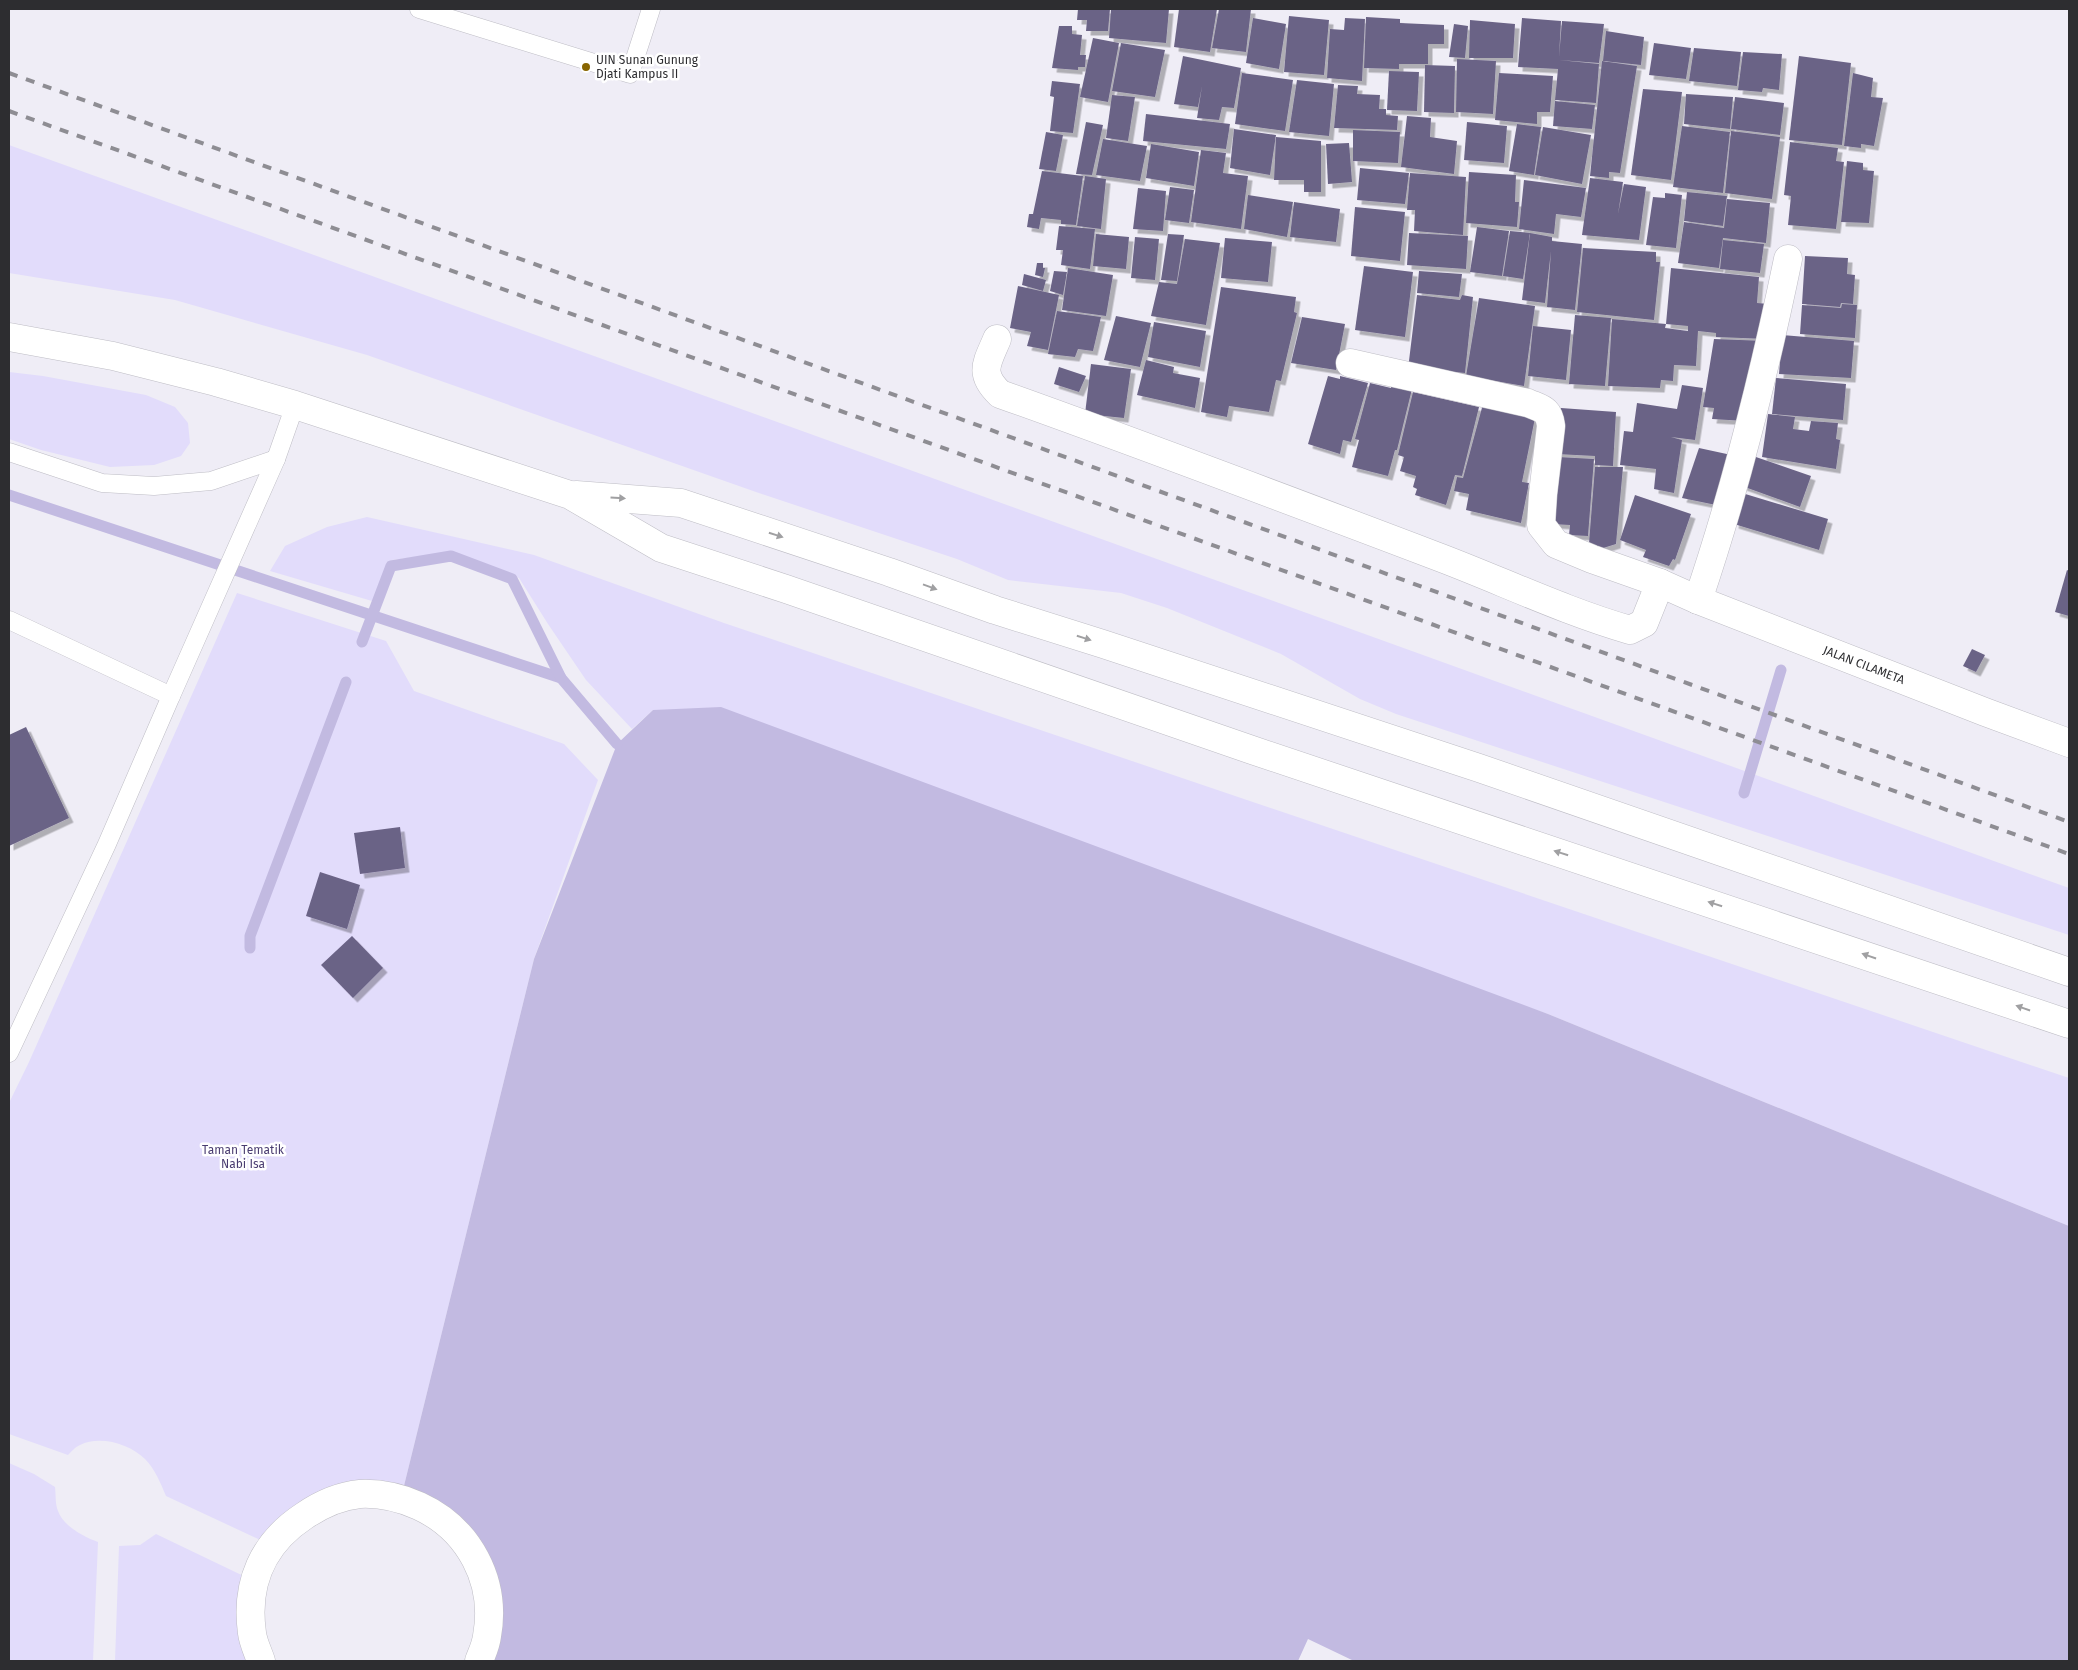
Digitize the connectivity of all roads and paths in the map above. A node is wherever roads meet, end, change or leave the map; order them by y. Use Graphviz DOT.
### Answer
graph roads {
  1 [pos="419,9"];
  2 [pos="651,9"];
  3 [pos="1788,260"];
  4 [pos="9,337"];
  5 [pos="997,338"];
  6 [pos="1350,363"];
  7 [pos="296,404"];
  8 [pos="9,452"];
  9 [pos="276,459"];
  10 [pos="570,495"];
  11 [pos="1660,583"];
  12 [pos="1698,600"];
  13 [pos="9,620"];
  14 [pos="171,696"];
  15 [pos="2069,743"];
  16 [pos="2069,972"];
  17 [pos="2069,1024"];
  18 [pos="9,1052"];
  19 [pos="261,1661"];
  20 [pos="479,1661"];
  1 -- 2 [label="lane"];
  3 -- 12 [label="street"];
  4 -- 7 [label="street"];
  5 -- 11 [label="street"];
  6 -- 11 [label="street, JALAN CILAMETA"];
  7 -- 9 [label="lane"];
  7 -- 10 [label="street"];
  8 -- 9 [label="lane"];
  9 -- 14 [label="lane"];
  10 -- 16 [label="street, one-way"];
  17 -- 10 [label="street, one-way"];
  11 -- 12 [label="street, JALAN CILAMETA"];
  12 -- 15 [label="street, JALAN CILAMETA"];
  13 -- 14 [label="lane"];
  14 -- 18 [label="lane"];
  19 -- 20 [label="street"];
}
